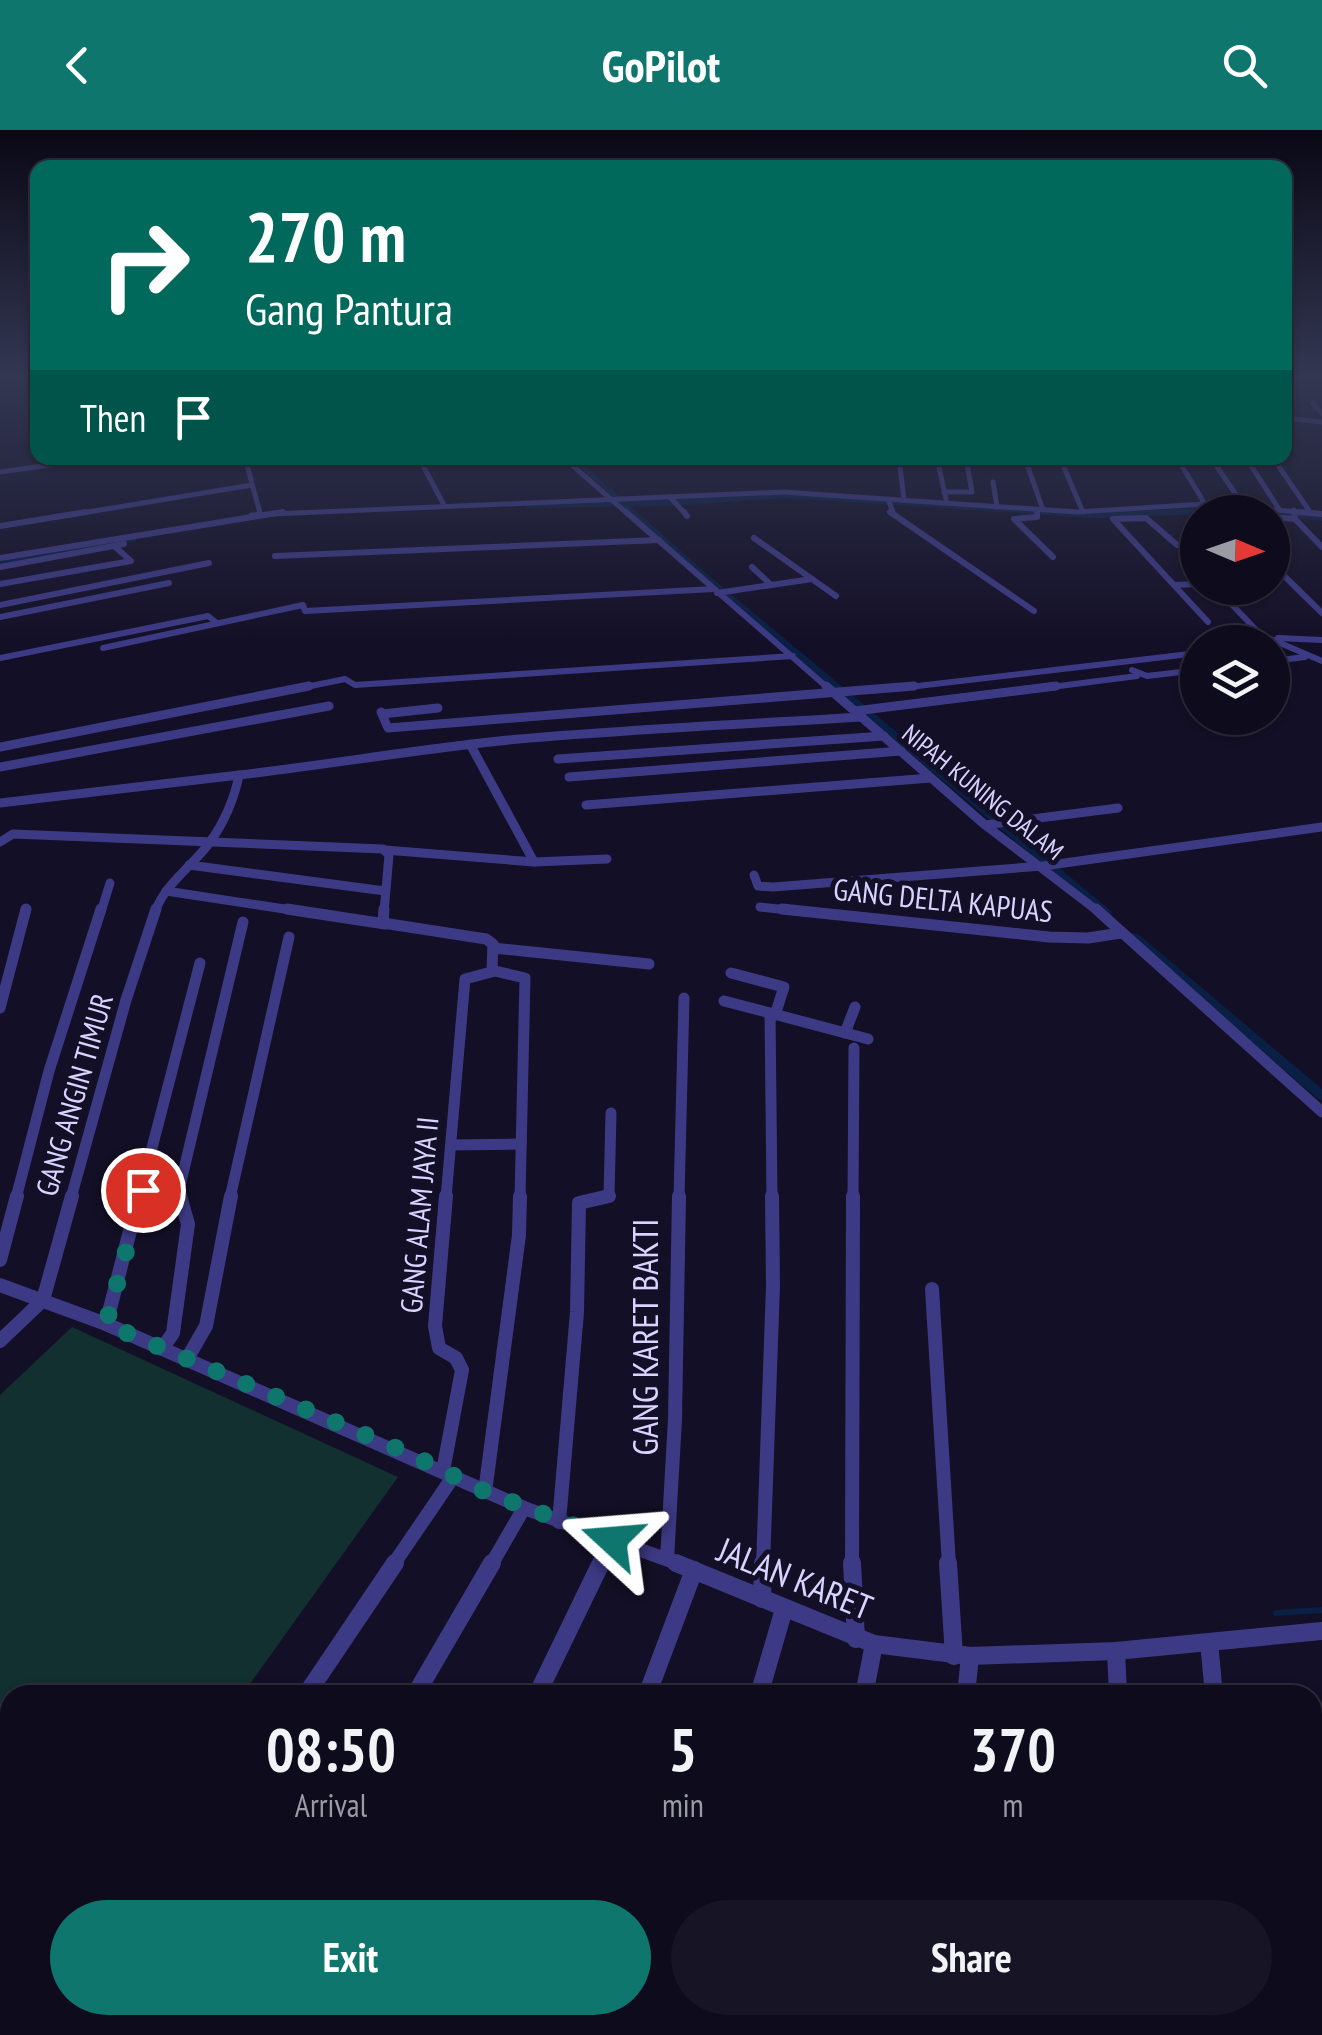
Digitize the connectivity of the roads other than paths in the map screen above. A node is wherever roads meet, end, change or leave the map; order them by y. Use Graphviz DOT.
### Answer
graph roads {
  1 [pos="36,467"];
  2 [pos="247,467"];
  3 [pos="424,467"];
  4 [pos="575,467"];
  5 [pos="900,467"];
  6 [pos="939,467"];
  7 [pos="968,467"];
  8 [pos="1027,467"];
  9 [pos="1064,467"];
  10 [pos="1182,467"];
  11 [pos="1218,467"];
  12 [pos="1252,467"];
  13 [pos="1279,467"];
  14 [pos="0,472"];
  15 [pos="993,482"];
  16 [pos="252,485"];
  17 [pos="944,492"];
  18 [pos="1200,495"];
  19 [pos="1236,495"];
  20 [pos="1270,495"];
  21 [pos="904,500"];
  22 [pos="618,501"];
  23 [pos="673,501"];
  24 [pos="887,501"];
  25 [pos="947,503"];
  26 [pos="444,506"];
  27 [pos="997,507"];
  28 [pos="1180,507"];
  29 [pos="1038,511"];
  30 [pos="1083,512"];
  31 [pos="1310,512"];
  32 [pos="260,513"];
  33 [pos="1290,513"];
  34 [pos="1125,514"];
  35 [pos="1322,514"];
  36 [pos="1290,515"];
  37 [pos="1294,515"];
  38 [pos="687,516"];
  39 [pos="0,526"];
  40 [pos="754,538"];
  41 [pos="658,540"];
  42 [pos="1177,545"];
  43 [pos="114,546"];
  44 [pos="1322,547"];
  45 [pos="276,556"];
  46 [pos="1053,557"];
  47 [pos="0,558"];
  48 [pos="209,563"];
  49 [pos="0,567"];
  50 [pos="752,568"];
  51 [pos="812,579"];
  52 [pos="1290,582"];
  53 [pos="169,583"];
  54 [pos="0,584"];
  55 [pos="770,584"];
  56 [pos="1174,585"];
  57 [pos="1180,585"];
  58 [pos="720,591"];
  59 [pos="836,596"];
  60 [pos="0,604"];
  61 [pos="1233,605"];
  62 [pos="1034,611"];
  63 [pos="1322,614"];
  64 [pos="0,617"];
  65 [pos="1208,622"];
  66 [pos="217,623"];
  67 [pos="1252,625"];
  68 [pos="1290,637"];
  69 [pos="1322,640"];
  70 [pos="103,648"];
  71 [pos="1290,649"];
  72 [pos="1180,655"];
  73 [pos="793,656"];
  74 [pos="1305,656"];
  75 [pos="0,658"];
  76 [pos="1290,658"];
  77 [pos="1322,661"];
  78 [pos="1120,662"];
  79 [pos="1180,672"];
  80 [pos="1137,676"];
  81 [pos="838,695"];
  82 [pos="329,706"];
  83 [pos="438,708"];
  84 [pos="858,714"];
  85 [pos="884,736"];
  86 [pos="470,744"];
  87 [pos="0,748"];
  88 [pos="901,751"];
  89 [pos="558,759"];
  90 [pos="0,767"];
  91 [pos="239,776"];
  92 [pos="569,777"];
  93 [pos="931,778"];
  94 [pos="0,804"];
  95 [pos="586,805"];
  96 [pos="1118,808"];
  97 [pos="994,823"];
  98 [pos="1322,826"];
  99 [pos="210,841"];
  100 [pos="0,842"];
  101 [pos="386,850"];
  102 [pos="607,859"];
  103 [pos="534,862"];
  104 [pos="189,865"];
  105 [pos="1047,866"];
  106 [pos="754,875"];
  107 [pos="110,882"];
  108 [pos="166,891"];
  109 [pos="385,891"];
  110 [pos="760,907"];
  111 [pos="26,909"];
  112 [pos="242,922"];
  113 [pos="385,924"];
  114 [pos="1120,933"];
  115 [pos="289,937"];
  116 [pos="493,948"];
  117 [pos="200,964"];
  118 [pos="649,964"];
  119 [pos="492,970"];
  120 [pos="731,973"];
  121 [pos="684,998"];
  122 [pos="724,1001"];
  123 [pos="855,1007"];
  124 [pos="0,1008"];
  125 [pos="773,1014"];
  126 [pos="845,1033"];
  127 [pos="1322,1112"];
  128 [pos="611,1113"];
  129 [pos="522,1144"];
  130 [pos="451,1145"];
  131 [pos="0,1260"];
  132 [pos="0,1284"];
  133 [pos="932,1288"];
  134 [pos="42,1300"];
  135 [pos="106,1324"];
  136 [pos="0,1341"];
  137 [pos="162,1349"];
  138 [pos="188,1360"];
  139 [pos="448,1474"];
  140 [pos="486,1492"];
  141 [pos="524,1508"];
  142 [pos="559,1522"];
  143 [pos="612,1540"];
  144 [pos="667,1559"];
  145 [pos="694,1570"];
  146 [pos="762,1599"];
  147 [pos="784,1609"];
  148 [pos="1322,1631"];
  149 [pos="856,1638"];
  150 [pos="1209,1642"];
  151 [pos="874,1644"];
  152 [pos="1116,1651"];
  153 [pos="962,1656"];
  154 [pos="312,1685"];
  155 [pos="421,1685"];
  156 [pos="542,1685"];
  157 [pos="651,1685"];
  158 [pos="763,1685"];
  159 [pos="866,1685"];
  160 [pos="965,1685"];
  161 [pos="1118,1685"];
  162 [pos="1213,1685"];
  1 -- 14 [label="street"];
  2 -- 16 [label="street"];
  3 -- 26 [label="street"];
  4 -- 22 [label="street, NIPAH KUNING DALAM"];
  5 -- 21 [label="street"];
  6 -- 17 [label="street"];
  7 -- 17 [label="street"];
  8 -- 29 [label="street"];
  9 -- 30 [label="street"];
  10 -- 18 [label="street"];
  11 -- 19 [label="street"];
  12 -- 20 [label="street"];
  13 -- 31 [label="street"];
  15 -- 27 [label="street"];
  16 -- 32 [label="street"];
  16 -- 39 [label="street"];
  17 -- 25 [label="street"];
  21 -- 24 [label="street"];
  21 -- 25 [label="street"];
  22 -- 23 [label="street"];
  22 -- 26 [label="street"];
  22 -- 41 [label="street, NIPAH KUNING DALAM"];
  22 -- 43 [label="street"];
  23 -- 24 [label="street"];
  23 -- 38 [label="street"];
  24 -- 62 [label="street"];
  25 -- 27 [label="street"];
  26 -- 32 [label="street"];
  27 -- 29 [label="street"];
  28 -- 34 [label="street"];
  29 -- 30 [label="street"];
  29 -- 46 [label="street"];
  30 -- 34 [label="street"];
  31 -- 35 [label="street"];
  31 -- 37 [label="street"];
  32 -- 47 [label="street"];
  33 -- 37 [label="street"];
  34 -- 42 [label="street"];
  34 -- 56 [label="street"];
  36 -- 37 [label="street"];
  37 -- 44 [label="street"];
  40 -- 51 [label="street"];
  41 -- 45 [label="street"];
  41 -- 58 [label="street, NIPAH KUNING DALAM"];
  43 -- 49 [label="street"];
  43 -- 54 [label="street"];
  48 -- 60 [label="street"];
  50 -- 55 [label="street"];
  51 -- 55 [label="street"];
  51 -- 59 [label="street"];
  52 -- 63 [label="street"];
  53 -- 64 [label="street"];
  55 -- 58 [label="street"];
  56 -- 57 [label="street"];
  56 -- 65 [label="street"];
  58 -- 66 [label="street"];
  58 -- 73 [label="street, NIPAH KUNING DALAM"];
  61 -- 67 [label="street"];
  66 -- 70 [label="street"];
  66 -- 75 [label="street"];
  68 -- 69 [label="street"];
  71 -- 77 [label="street"];
  72 -- 78 [label="street"];
  73 -- 81 [label="street, NIPAH KUNING DALAM"];
  73 -- 87 [label="street"];
  74 -- 76 [label="street"];
  78 -- 79 [label="street"];
  78 -- 81 [label="street"];
  80 -- 84 [label="street"];
  81 -- 83 [label="street"];
  81 -- 84 [label="street, NIPAH KUNING DALAM"];
  82 -- 90 [label="street"];
  84 -- 85 [label="street, NIPAH KUNING DALAM"];
  84 -- 86 [label="street"];
  85 -- 88 [label="street, NIPAH KUNING DALAM"];
  85 -- 89 [label="street"];
  86 -- 91 [label="street"];
  86 -- 103 [label="street"];
  88 -- 92 [label="street"];
  88 -- 93 [label="street, NIPAH KUNING DALAM"];
  91 -- 94 [label="street"];
  91 -- 99 [label="street, GANG ANGIN TIMUR"];
  93 -- 95 [label="street"];
  93 -- 97 [label="street, NIPAH KUNING DALAM"];
  96 -- 97 [label="street"];
  97 -- 105 [label="street, NIPAH KUNING DALAM"];
  98 -- 105 [label="street"];
  99 -- 100 [label="street"];
  99 -- 101 [label="street"];
  99 -- 104 [label="street, GANG ANGIN TIMUR"];
  101 -- 103 [label="street"];
  101 -- 109 [label="street"];
  102 -- 103 [label="street"];
  104 -- 108 [label="street, GANG ANGIN TIMUR"];
  104 -- 109 [label="street"];
  105 -- 106 [label="street"];
  105 -- 114 [label="street, NIPAH KUNING DALAM"];
  107 -- 131 [label="street"];
  108 -- 113 [label="street"];
  108 -- 134 [label="street, GANG ANGIN TIMUR"];
  109 -- 113 [label="street"];
  110 -- 114 [label="street, GANG DELTA KAPUAS"];
  111 -- 124 [label="street"];
  112 -- 137 [label="street"];
  113 -- 116 [label="street"];
  114 -- 127 [label="street, NIPAH KUNING DALAM"];
  115 -- 138 [label="street"];
  116 -- 118 [label="street"];
  116 -- 119 [label="street"];
  117 -- 135 [label="street"];
  119 -- 129 [label="street"];
  119 -- 130 [label="street, GANG ALAM JAYA II"];
  120 -- 125 [label="street"];
  121 -- 144 [label="street, GANG KARET BAKTI"];
  122 -- 125 [label="street"];
  123 -- 126 [label="street"];
  125 -- 126 [label="street"];
  125 -- 146 [label="street"];
  126 -- 149 [label="street"];
  128 -- 142 [label="street"];
  129 -- 130 [label="street"];
  129 -- 140 [label="street"];
  130 -- 139 [label="street, GANG ALAM JAYA II"];
  132 -- 134 [label="street, JALAN KARET"];
  133 -- 153 [label="street"];
  134 -- 135 [label="street, JALAN KARET"];
  134 -- 136 [label="street"];
  135 -- 137 [label="street, JALAN KARET"];
  137 -- 138 [label="street, JALAN KARET"];
  138 -- 139 [label="street, JALAN KARET"];
  139 -- 140 [label="street, JALAN KARET"];
  139 -- 154 [label="street"];
  140 -- 141 [label="street, JALAN KARET"];
  141 -- 142 [label="street, JALAN KARET"];
  141 -- 155 [label="street"];
  142 -- 143 [label="street, JALAN KARET"];
  143 -- 144 [label="street, JALAN KARET"];
  143 -- 156 [label="street"];
  144 -- 145 [label="street, JALAN KARET"];
  145 -- 146 [label="street, JALAN KARET"];
  145 -- 157 [label="street"];
  146 -- 147 [label="street, JALAN KARET"];
  147 -- 149 [label="street, JALAN KARET"];
  147 -- 158 [label="street"];
  148 -- 150 [label="street, JALAN KARET"];
  149 -- 151 [label="street, JALAN KARET"];
  150 -- 152 [label="street, JALAN KARET"];
  150 -- 162 [label="street"];
  151 -- 153 [label="street, JALAN KARET"];
  151 -- 159 [label="street"];
  152 -- 153 [label="street, JALAN KARET"];
  152 -- 161 [label="street"];
  153 -- 160 [label="street"];
}
